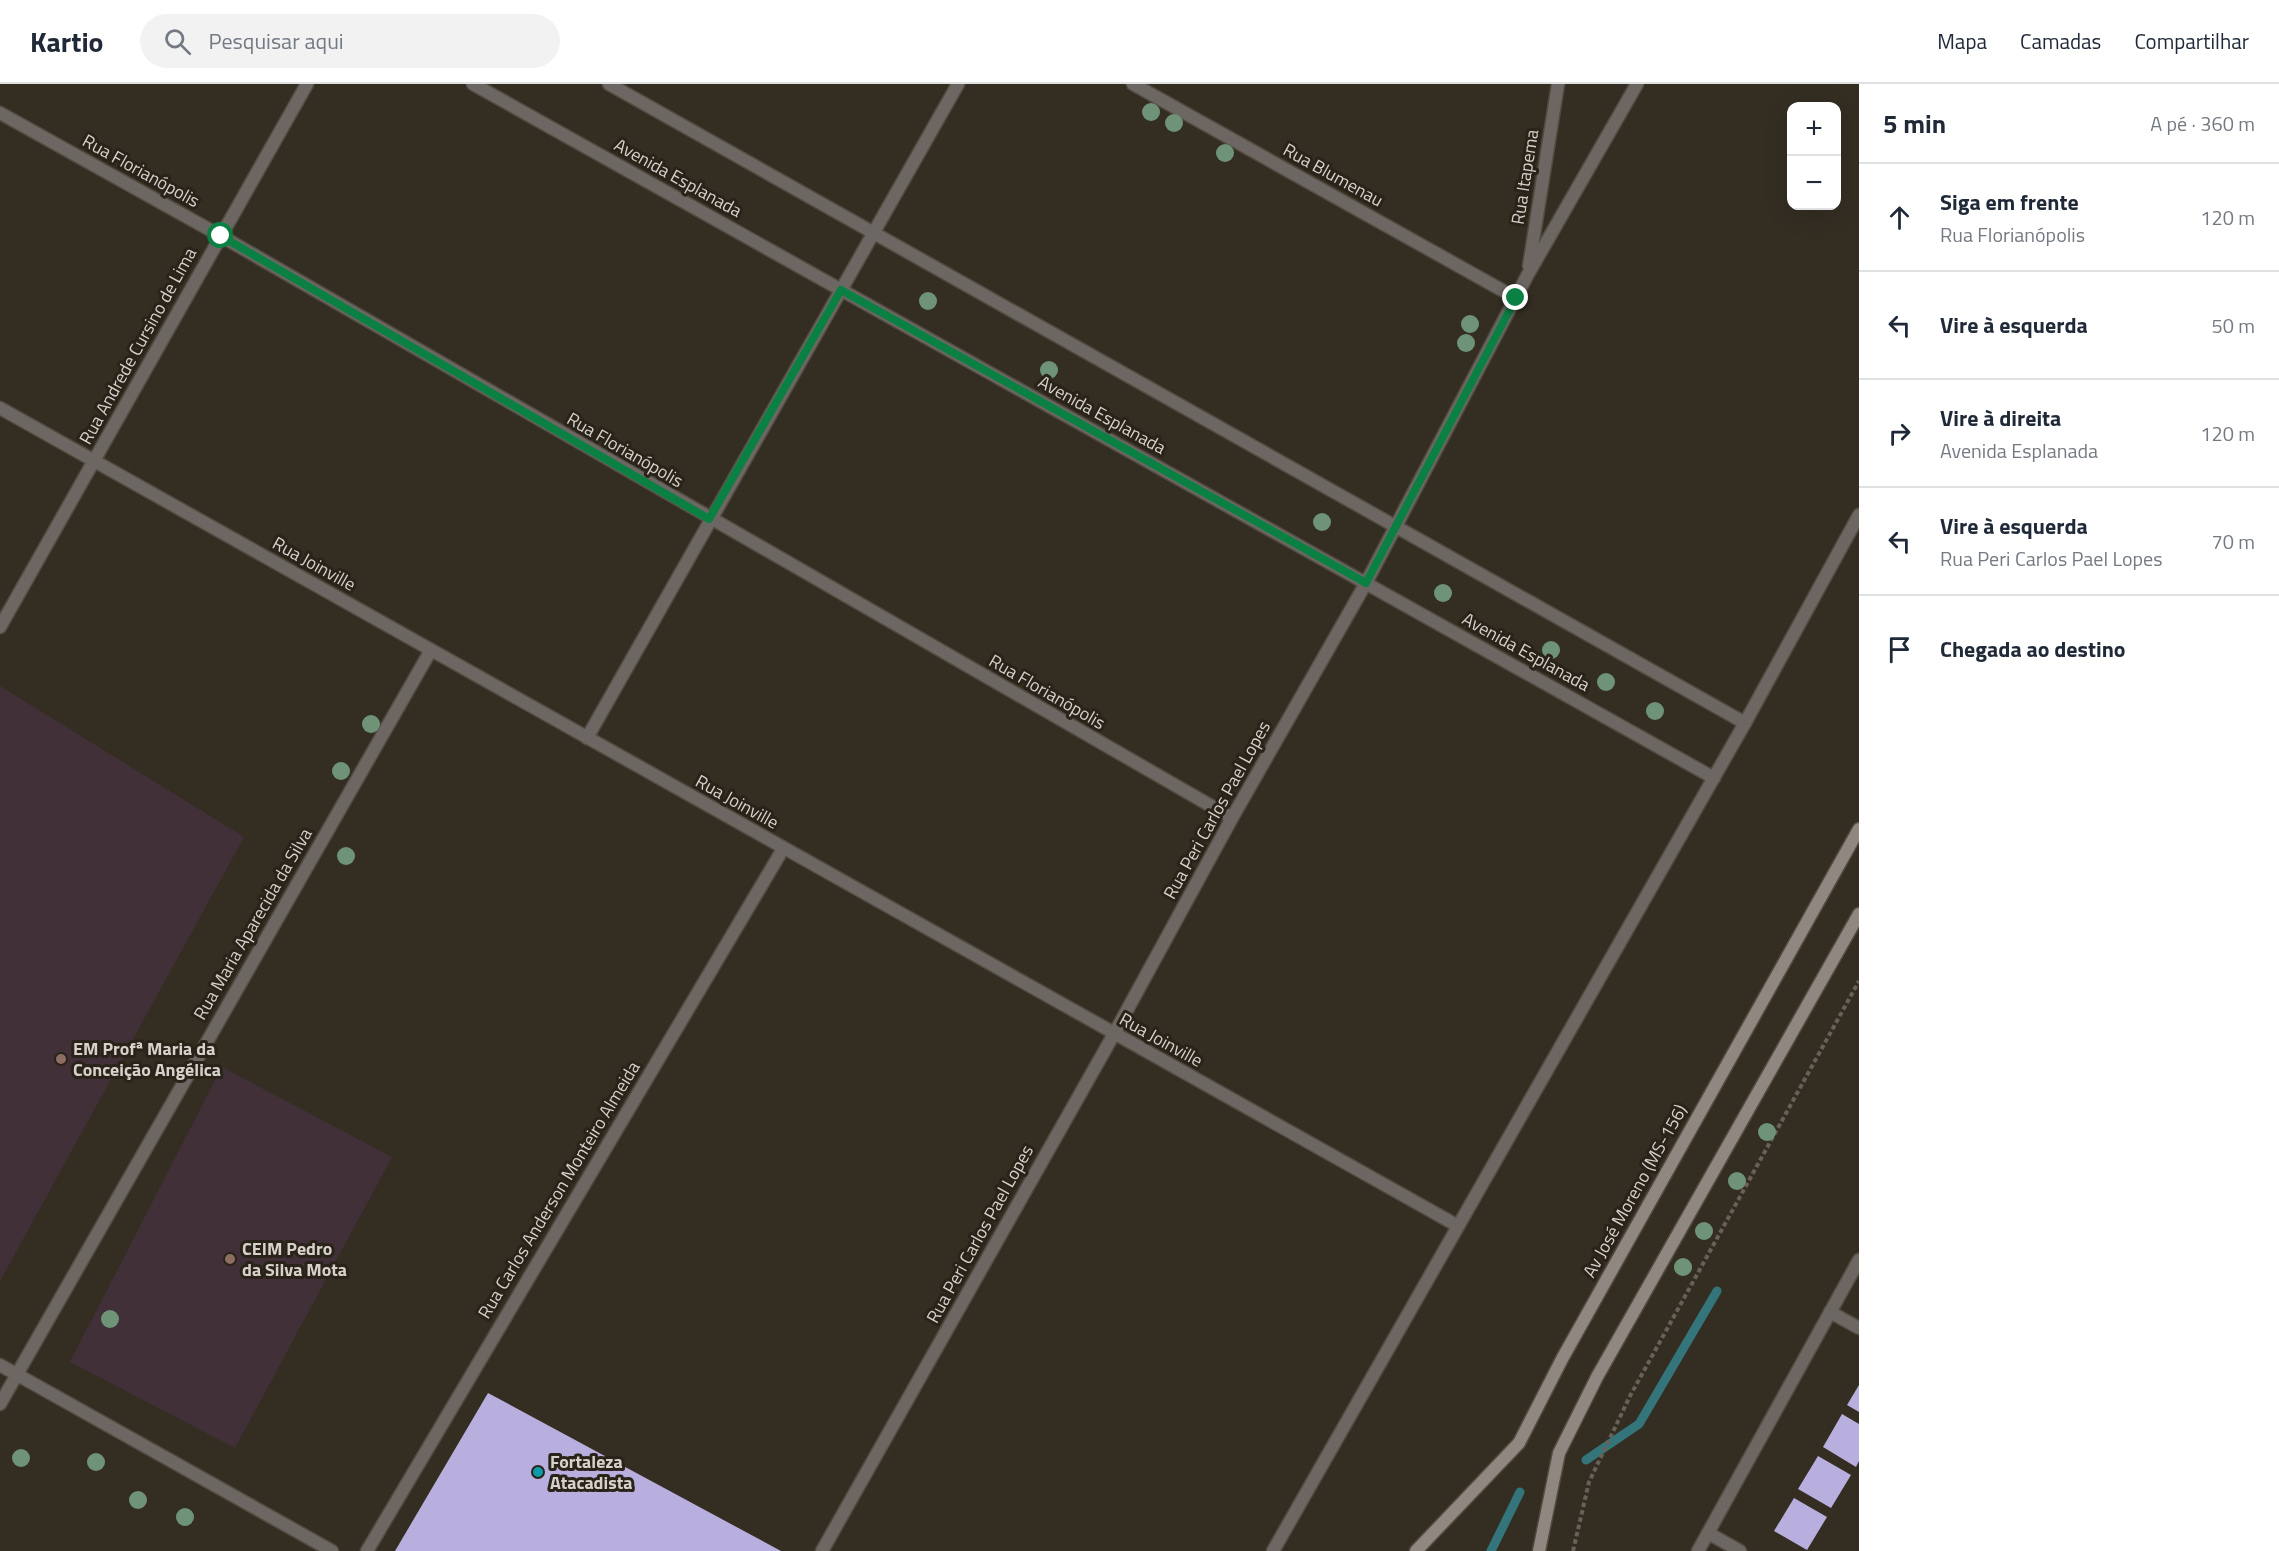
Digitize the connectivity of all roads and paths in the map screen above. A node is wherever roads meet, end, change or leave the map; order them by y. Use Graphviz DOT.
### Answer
graph roads {
  1 [pos="307,84"];
  2 [pos="473,84"];
  3 [pos="609,84"];
  4 [pos="958,84"];
  5 [pos="1133,84"];
  6 [pos="1558,84"];
  7 [pos="1637,84"];
  8 [pos="0,113"];
  9 [pos="874,232"];
  10 [pos="221,236"];
  11 [pos="1527,276"];
  12 [pos="841,290"];
  13 [pos="1516,298"];
  14 [pos="0,408"];
  15 [pos="94,461"];
  16 [pos="1859,515"];
  17 [pos="709,519"];
  18 [pos="1396,528"];
  19 [pos="1366,583"];
  20 [pos="0,627"];
  21 [pos="431,650"];
  22 [pos="1745,723"];
  23 [pos="586,738"];
  24 [pos="1714,778"];
  25 [pos="1232,819"];
  26 [pos="1859,828"];
  27 [pos="783,849"];
  28 [pos="1859,914"];
  29 [pos="1859,981"];
  30 [pos="1114,1034"];
  31 [pos="1458,1226"];
  32 [pos="1859,1260"];
  33 [pos="1830,1312"];
  34 [pos="1859,1328"];
  35 [pos="0,1365"];
  36 [pos="16,1374"];
  37 [pos="0,1404"];
  38 [pos="1708,1533"];
  39 [pos="332,1551"];
  40 [pos="367,1551"];
  41 [pos="822,1551"];
  42 [pos="1273,1551"];
  43 [pos="1416,1551"];
  44 [pos="1539,1551"];
  45 [pos="1573,1551"];
  46 [pos="1698,1551"];
  47 [pos="1740,1551"];
  1 -- 10 [label="street, Rua Andrede Cursino de Lima"];
  2 -- 12 [label="street, Avenida Esplanada"];
  3 -- 9 [label="street"];
  4 -- 9 [label="street"];
  5 -- 13 [label="street, Rua Blumenau"];
  6 -- 11 [label="street, Rua Itapema"];
  7 -- 11 [label="street, Rua Peri Carlos Pael Lopes"];
  8 -- 10 [label="street, Rua Florianópolis"];
  9 -- 12 [label="street"];
  9 -- 18 [label="street"];
  10 -- 15 [label="street, Rua Andrede Cursino de Lima"];
  10 -- 17 [label="street, Rua Florianópolis"];
  11 -- 13 [label="street, Rua Peri Carlos Pael Lopes"];
  12 -- 17 [label="street"];
  12 -- 19 [label="street, Avenida Esplanada"];
  13 -- 18 [label="street, Rua Peri Carlos Pael Lopes"];
  14 -- 15 [label="street, Rua Joinville"];
  15 -- 20 [label="street, Rua Andrede Cursino de Lima"];
  15 -- 21 [label="street, Rua Joinville"];
  16 -- 22 [label="street"];
  17 -- 23 [label="street"];
  17 -- 25 [label="street, Rua Florianópolis"];
  18 -- 19 [label="street, Rua Peri Carlos Pael Lopes"];
  18 -- 22 [label="street"];
  19 -- 24 [label="street, Avenida Esplanada"];
  19 -- 25 [label="street, Rua Peri Carlos Pael Lopes"];
  21 -- 23 [label="street, Rua Joinville"];
  21 -- 36 [label="street, Rua Maria Aparecida da Silva"];
  22 -- 24 [label="street"];
  23 -- 27 [label="street, Rua Joinville"];
  24 -- 31 [label="street"];
  25 -- 30 [label="street, Rua Peri Carlos Pael Lopes"];
  26 -- 43 [label="main road, Av José Moreno (MS-156)"];
  27 -- 30 [label="street, Rua Joinville"];
  27 -- 40 [label="street, Rua Carlos Anderson Monteiro Almeida"];
  28 -- 44 [label="main road"];
  29 -- 45 [label="path"];
  30 -- 31 [label="street, Rua Joinville"];
  30 -- 41 [label="street, Rua Peri Carlos Pael Lopes"];
  31 -- 42 [label="street"];
  32 -- 33 [label="street"];
  33 -- 34 [label="street"];
  33 -- 38 [label="street"];
  35 -- 36 [label="street"];
  36 -- 37 [label="street, Rua Maria Aparecida da Silva"];
  36 -- 39 [label="street"];
  38 -- 46 [label="street"];
  38 -- 47 [label="street"];
}
